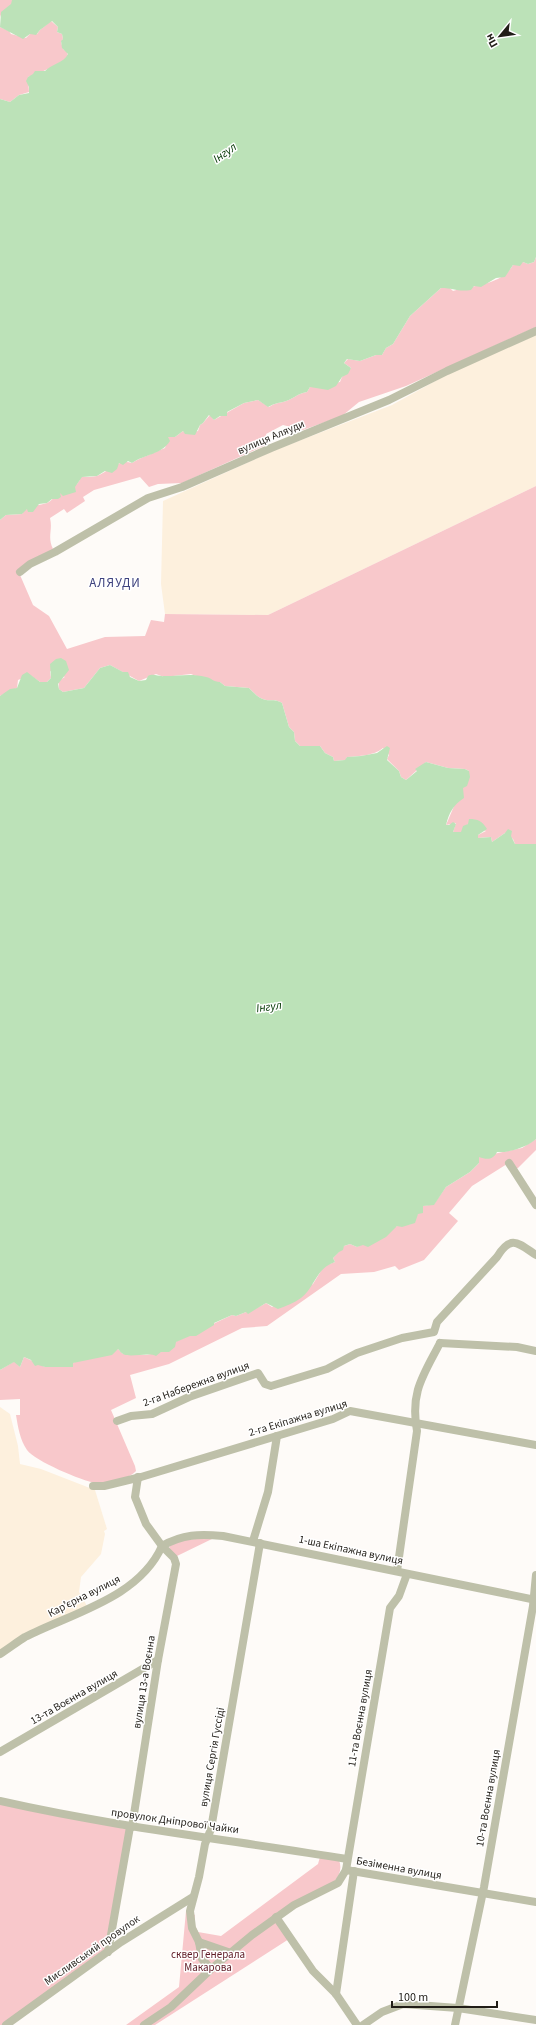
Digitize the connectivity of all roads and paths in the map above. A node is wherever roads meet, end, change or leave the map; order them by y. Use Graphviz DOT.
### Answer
graph roads {
  1 [pos="536,331"];
  2 [pos="20,572"];
  3 [pos="509,1163"];
  4 [pos="536,1205"];
  5 [pos="536,1255"];
  6 [pos="434,1332"];
  7 [pos="440,1343"];
  8 [pos="536,1351"];
  9 [pos="117,1421"];
  10 [pos="416,1423"];
  11 [pos="277,1436"];
  12 [pos="536,1445"];
  13 [pos="138,1477"];
  14 [pos="93,1486"];
  15 [pos="257,1542"];
  16 [pos="162,1546"];
  17 [pos="398,1571"];
  18 [pos="407,1574"];
  19 [pos="536,1574"];
  20 [pos="535,1599"];
  21 [pos="0,1654"];
  22 [pos="158,1660"];
  23 [pos="0,1752"];
  24 [pos="0,1801"];
  25 [pos="131,1827"];
  26 [pos="208,1837"];
  27 [pos="347,1859"];
  28 [pos="350,1871"];
  29 [pos="482,1894"];
  30 [pos="193,1897"];
  31 [pos="536,1902"];
  32 [pos="276,1917"];
  33 [pos="199,1942"];
  34 [pos="108,1952"];
  35 [pos="231,1953"];
  36 [pos="211,1969"];
  37 [pos="336,1994"];
  38 [pos="458,2008"];
  39 [pos="536,2020"];
  40 [pos="6,2025"];
  41 [pos="144,2025"];
  42 [pos="357,2025"];
  43 [pos="362,2025"];
  44 [pos="454,2025"];
  1 -- 2 [label="street, вулиця Аляуди"];
  3 -- 4 [label="street"];
  5 -- 6 [label="street"];
  6 -- 7 [label="street"];
  6 -- 9 [label="street, 2-га Набережна вулиця"];
  7 -- 8 [label="street"];
  7 -- 10 [label="street"];
  10 -- 11 [label="street, 2-га Екіпажна вулиця"];
  10 -- 12 [label="street, 2-га Екіпажна вулиця"];
  10 -- 17 [label="street"];
  11 -- 13 [label="street, 2-га Екіпажна вулиця"];
  11 -- 15 [label="street, вулиця Сергія Гуссіді"];
  13 -- 14 [label="street, 2-га Екіпажна вулиця"];
  13 -- 16 [label="street"];
  15 -- 16 [label="street, 1-ша Екіпажна вулиця"];
  15 -- 17 [label="street, 1-ша Екіпажна вулиця"];
  15 -- 26 [label="street, вулиця Сергія Гуссіді"];
  16 -- 21 [label="street, Карʼєрна вулиця"];
  16 -- 22 [label="street, вулиця 13-а Воєнна"];
  17 -- 18 [label="street, 1-ша Екіпажна вулиця"];
  18 -- 20 [label="street, 1-ша Екіпажна вулиця"];
  18 -- 27 [label="street, 11-та Воєнна вулиця"];
  19 -- 20 [label="street, 10-та Воєнна вулиця"];
  20 -- 29 [label="street, 10-та Воєнна вулиця"];
  22 -- 23 [label="street, 13-та Воєнна вулиця"];
  22 -- 25 [label="street, вулиця 13-а Воєнна"];
  24 -- 25 [label="street, провулок Дніпрової Чайки"];
  25 -- 26 [label="street, провулок Дніпрової Чайки"];
  25 -- 34 [label="street, вулиця 13-а Воєнна"];
  26 -- 27 [label="street, провулок Дніпрової Чайки"];
  26 -- 30 [label="street, вулиця Сергія Гуссіді"];
  27 -- 28 [label="street, 11-та Воєнна вулиця"];
  28 -- 29 [label="street, Безіменна вулиця"];
  28 -- 32 [label="street, Безіменна вулиця"];
  28 -- 37 [label="street, 11-та Воєнна вулиця"];
  29 -- 31 [label="street, Безіменна вулиця"];
  29 -- 38 [label="street, 10-та Воєнна вулиця"];
  30 -- 33 [label="street, вулиця Сергія Гуссіді"];
  30 -- 34 [label="street, Мисливський провулок"];
  32 -- 35 [label="street, Безіменна вулиця"];
  32 -- 37 [label="street"];
  33 -- 35 [label="street"];
  33 -- 36 [label="street, вулиця Сергія Гуссіді"];
  34 -- 40 [label="street, Мисливський провулок"];
  35 -- 36 [label="street, Безіменна вулиця"];
  36 -- 41 [label="street, Безіменна вулиця"];
  37 -- 42 [label="street"];
  38 -- 39 [label="street"];
  38 -- 43 [label="street"];
  38 -- 44 [label="street, 10-та Воєнна вулиця"];
}
